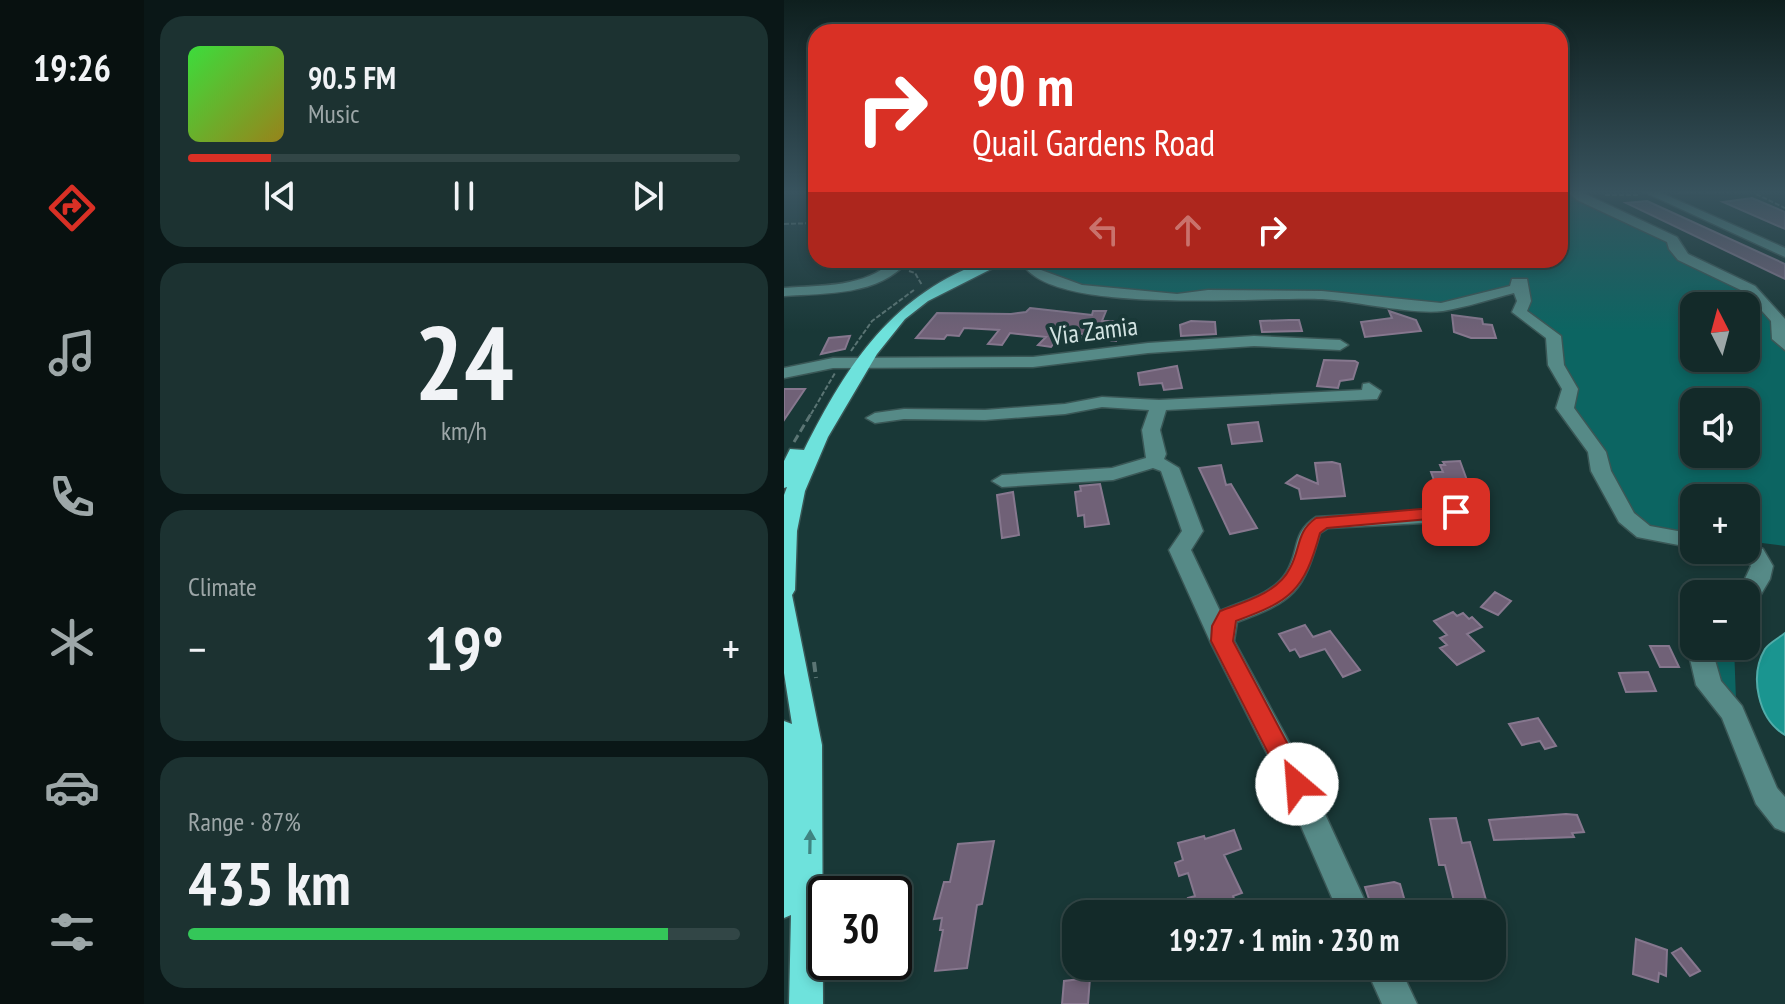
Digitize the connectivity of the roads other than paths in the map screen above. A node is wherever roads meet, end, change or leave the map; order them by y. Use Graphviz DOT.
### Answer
graph roads {
  1 [pos="1669,238"];
  2 [pos="1752,238"];
  3 [pos="1785,253"];
  4 [pos="893,268"];
  5 [pos="967,268"];
  6 [pos="985,268"];
  7 [pos="1032,268"];
  8 [pos="784,292"];
  9 [pos="1340,345"];
  10 [pos="1785,345"];
  11 [pos="860,362"];
  12 [pos="784,373"];
  13 [pos="1369,388"];
  14 [pos="1159,405"];
  15 [pos="875,418"];
  16 [pos="1154,462"];
  17 [pos="1002,481"];
  18 [pos="784,482"];
  19 [pos="1455,504"];
  20 [pos="1680,538"];
  21 [pos="1760,558"];
  22 [pos="1760,580"];
  23 [pos="784,590"];
  24 [pos="784,601"];
  25 [pos="1222,641"];
  26 [pos="1703,660"];
  27 [pos="784,732"];
  28 [pos="1785,819"];
  29 [pos="1349,900"];
  30 [pos="784,903"];
  31 [pos="1389,980"];
  32 [pos="806,1004"];
  33 [pos="1400,1004"];
  1 -- 10 [label="street"];
  2 -- 3 [label="street"];
  4 -- 8 [label="street"];
  5 -- 11 [label="main road"];
  6 -- 11 [label="main road"];
  7 -- 20 [label="street"];
  9 -- 11 [label="street, Via Zamia"];
  11 -- 12 [label="street, Via Zamia"];
  11 -- 18 [label="main road"];
  11 -- 23 [label="main road"];
  13 -- 14 [label="street"];
  14 -- 15 [label="street"];
  14 -- 16 [label="street"];
  16 -- 17 [label="street"];
  16 -- 25 [label="street"];
  19 -- 25 [label="street"];
  21 -- 22 [label="street"];
  32 -- 24 [label="main road, one-way"];
  25 -- 29 [label="street"];
  26 -- 28 [label="street"];
  27 -- 30 [label="main road"];
  31 -- 33 [label="street"];
}
